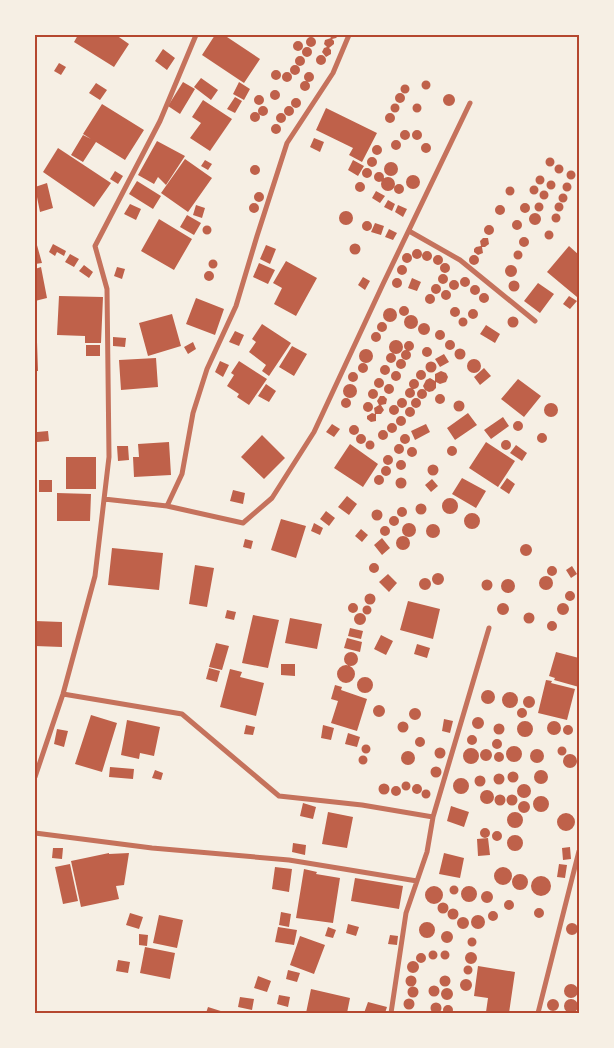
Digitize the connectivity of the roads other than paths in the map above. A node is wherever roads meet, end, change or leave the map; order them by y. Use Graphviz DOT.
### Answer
graph roads {
  1 [pos="196,35"];
  2 [pos="349,35"];
  3 [pos="470,103"];
  4 [pos="409,231"];
  5 [pos="535,321"];
  6 [pos="104,499"];
  7 [pos="167,506"];
  8 [pos="489,628"];
  9 [pos="63,694"];
  10 [pos="35,777"];
  11 [pos="433,817"];
  12 [pos="35,833"];
  13 [pos="579,851"];
  14 [pos="417,881"];
  15 [pos="391,1013"];
  16 [pos="538,1013"];
  1 -- 6 [label="street"];
  2 -- 7 [label="street"];
  3 -- 4 [label="street"];
  4 -- 5 [label="street"];
  4 -- 7 [label="street"];
  6 -- 7 [label="street"];
  6 -- 9 [label="street"];
  8 -- 11 [label="street"];
  9 -- 10 [label="street"];
  9 -- 11 [label="street"];
  11 -- 14 [label="street"];
  12 -- 14 [label="street"];
  13 -- 16 [label="street"];
  14 -- 15 [label="street"];
}
